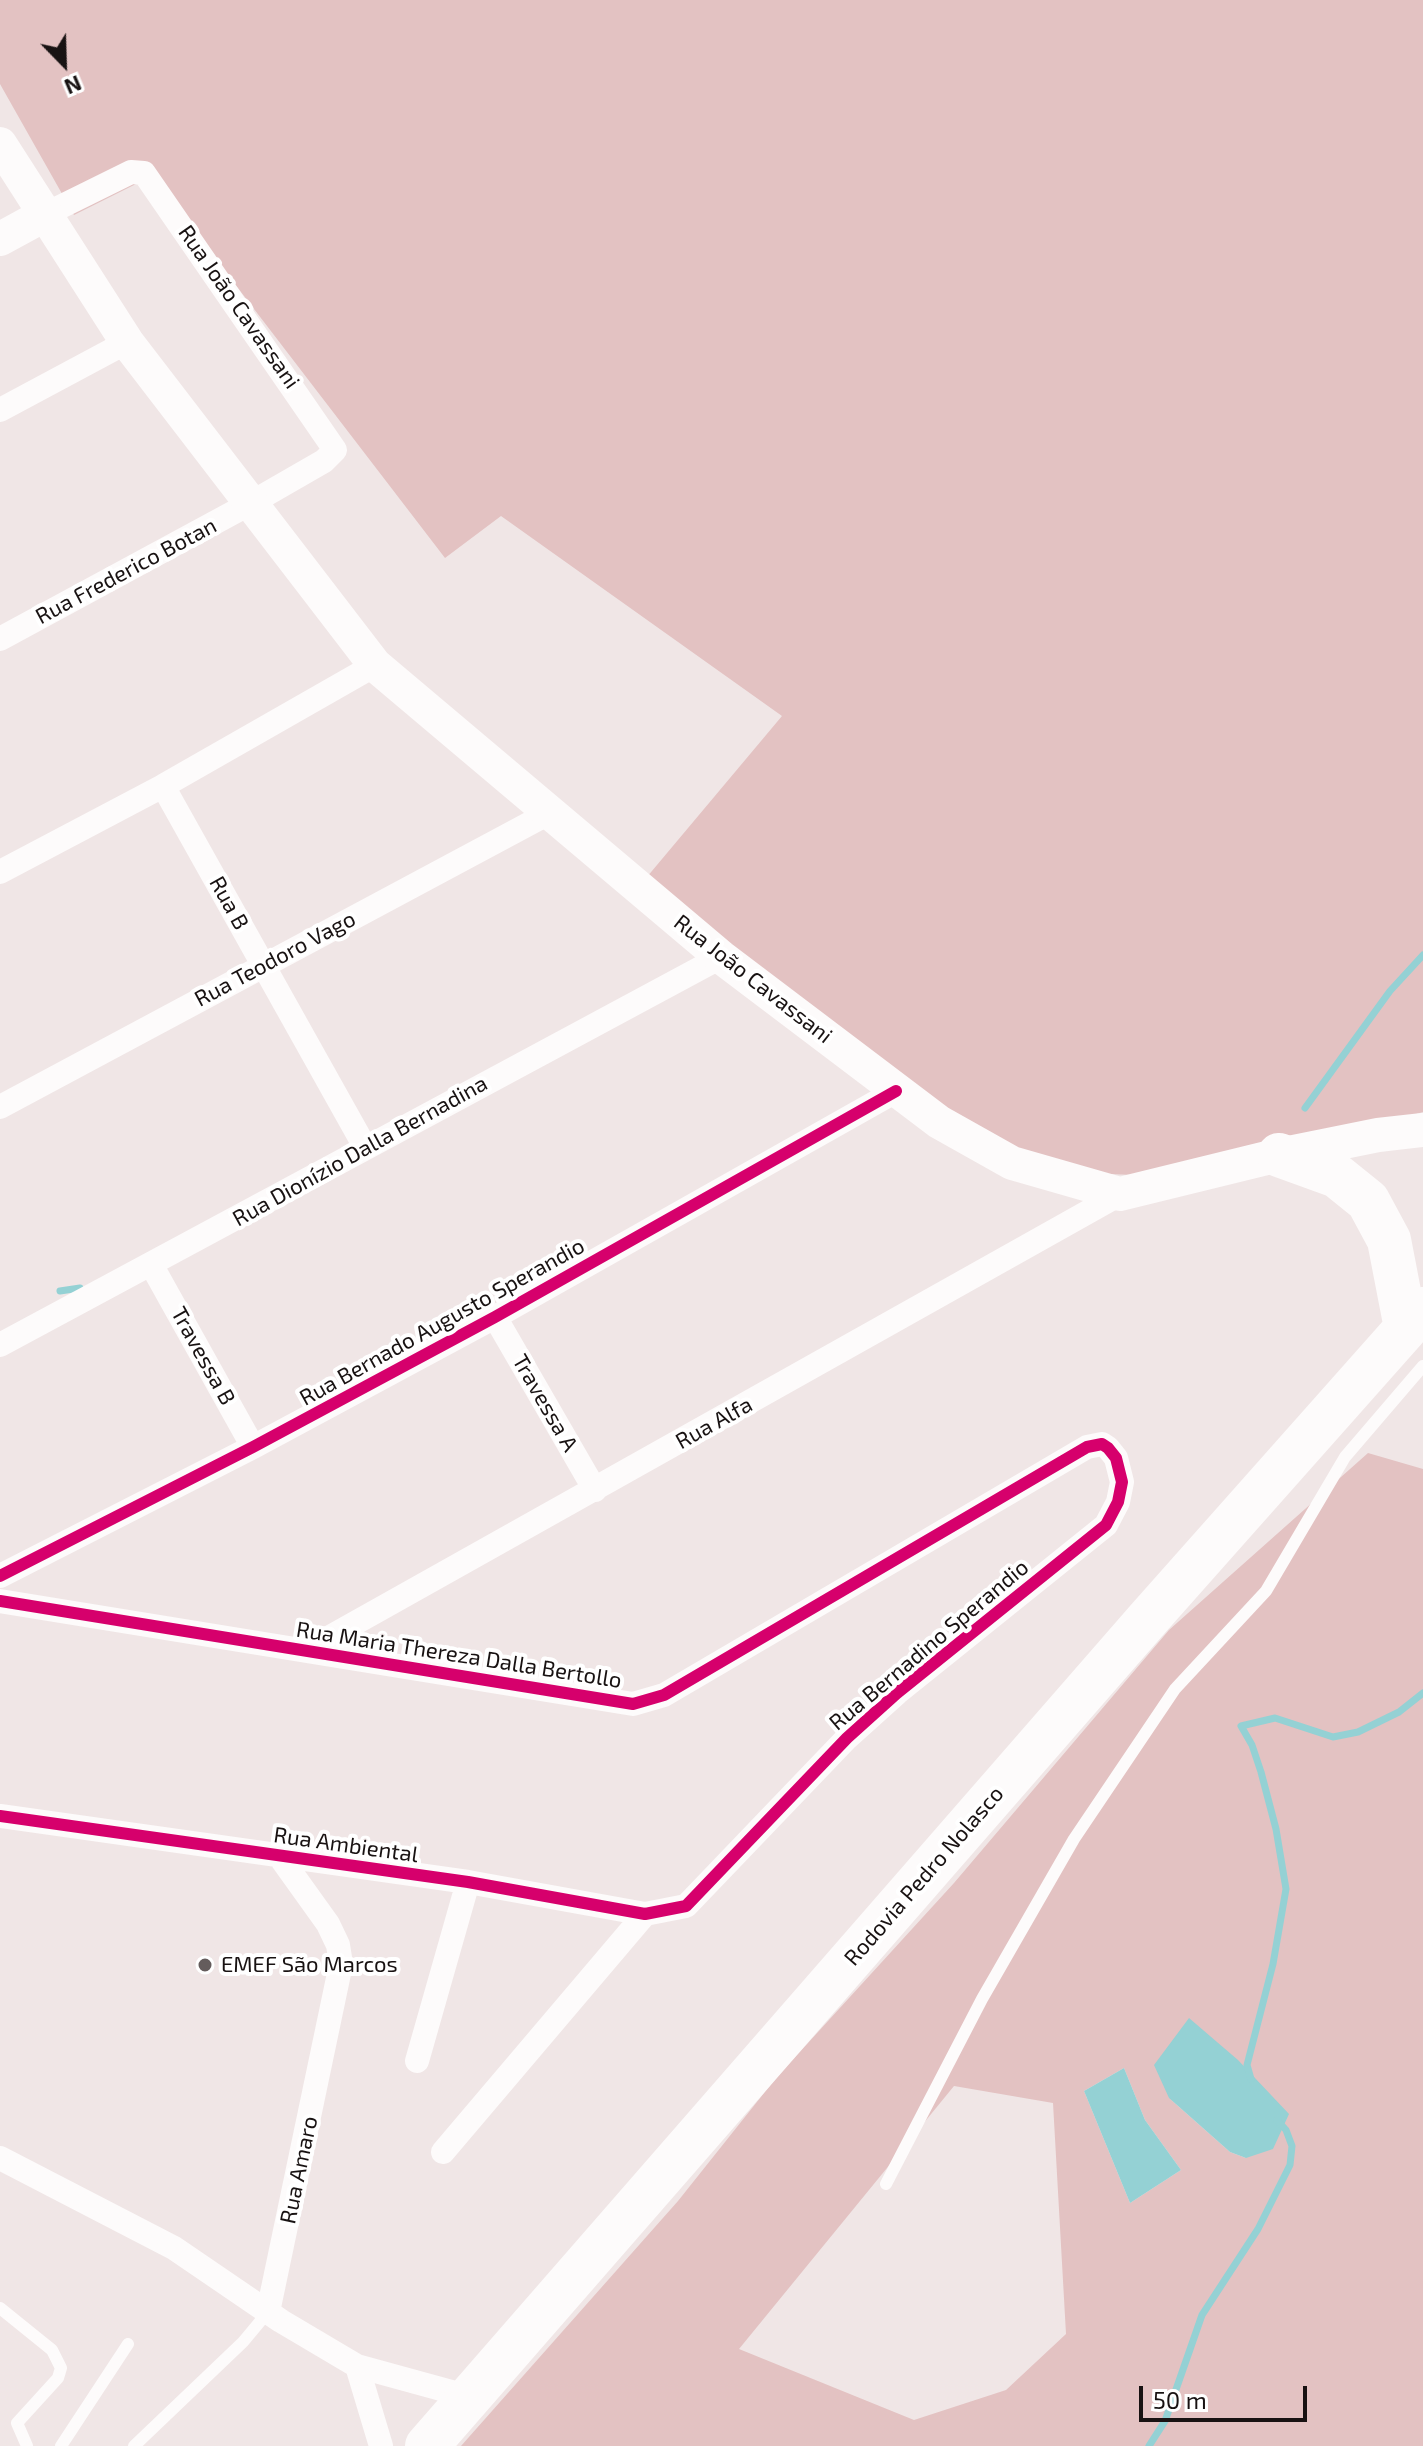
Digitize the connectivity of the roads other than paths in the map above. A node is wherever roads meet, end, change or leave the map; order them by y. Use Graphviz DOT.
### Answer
graph roads {
  1 [pos="0,144"];
  2 [pos="46,214"];
  3 [pos="0,239"];
  4 [pos="127,342"];
  5 [pos="0,410"];
  6 [pos="251,503"];
  7 [pos="0,639"];
  8 [pos="375,665"];
  9 [pos="163,786"];
  10 [pos="551,812"];
  11 [pos="0,872"];
  12 [pos="721,957"];
  13 [pos="264,964"];
  14 [pos="896,1091"];
  15 [pos="0,1107"];
  16 [pos="1423,1118"];
  17 [pos="1423,1130"];
  18 [pos="1378,1135"];
  19 [pos="365,1147"];
  20 [pos="1279,1155"];
  21 [pos="1120,1194"];
  22 [pos="152,1266"];
  23 [pos="495,1317"];
  24 [pos="1417,1334"];
  25 [pos="0,1345"];
  26 [pos="253,1447"];
  27 [pos="595,1490"];
  28 [pos="1106,1525"];
  29 [pos="0,1576"];
  30 [pos="0,1601"];
  31 [pos="307,1650"];
  32 [pos="0,1816"];
  33 [pos="280,1857"];
  34 [pos="468,1882"];
  35 [pos="686,1906"];
  36 [pos="645,1914"];
  37 [pos="417,2061"];
  38 [pos="443,2152"];
  39 [pos="0,2158"];
  40 [pos="886,2184"];
  41 [pos="0,2308"];
  42 [pos="268,2312"];
  43 [pos="128,2344"];
  44 [pos="357,2366"];
  45 [pos="470,2397"];
  46 [pos="27,2446"];
  47 [pos="61,2446"];
  48 [pos="134,2446"];
  49 [pos="381,2446"];
  50 [pos="427,2446"];
  1 -- 2 [label="main road, Rua João Cavassani"];
  2 -- 3 [label="main road"];
  2 -- 4 [label="main road, Rua João Cavassani"];
  2 -- 6 [label="street, Rua João Cavassani"];
  4 -- 5 [label="street"];
  4 -- 6 [label="main road, Rua João Cavassani"];
  6 -- 7 [label="street, Rua Frederico Botan"];
  6 -- 8 [label="main road, Rua João Cavassani"];
  8 -- 9 [label="street"];
  8 -- 10 [label="main road, Rua João Cavassani"];
  9 -- 11 [label="street"];
  9 -- 13 [label="street, Rua B"];
  10 -- 12 [label="main road, Rua João Cavassani"];
  10 -- 13 [label="street, Rua Teodoro Vago"];
  12 -- 14 [label="main road, Rua João Cavassani"];
  12 -- 19 [label="street, Rua Dionízio Dalla Bernadina"];
  13 -- 15 [label="street, Rua Teodoro Vago"];
  13 -- 19 [label="street, Rua B"];
  14 -- 21 [label="main road, Rua João Cavassani"];
  14 -- 23 [label="street, Rua Bernado Augusto Sperandio"];
  16 -- 18 [label="main road"];
  17 -- 18 [label="main road"];
  18 -- 20 [label="main road, Rua João Cavassani"];
  19 -- 22 [label="street, Rua Dionízio Dalla Bernadina"];
  20 -- 21 [label="main road, Rua João Cavassani"];
  20 -- 24 [label="highway"];
  21 -- 27 [label="street, Rua Alfa"];
  22 -- 25 [label="street, Rua Dionízio Dalla Bernadina"];
  22 -- 26 [label="street, Travessa B"];
  23 -- 26 [label="street, Rua Bernado Augusto Sperandio"];
  23 -- 27 [label="street, Travessa A"];
  24 -- 40 [label="lane"];
  24 -- 45 [label="highway, Rodovia Pedro Nolasco"];
  26 -- 29 [label="street, Rua Bernado Augusto Sperandio"];
  27 -- 31 [label="street, Rua Alfa"];
  28 -- 31 [label="street, Rua Maria Thereza Dalla Bertollo"];
  28 -- 35 [label="street, Rua Bernadino Sperandio"];
  30 -- 31 [label="street, Rua Maria Thereza Dalla Bertollo"];
  32 -- 33 [label="street, Rua Ambiental"];
  33 -- 34 [label="street, Rua Ambiental"];
  33 -- 42 [label="street, Rua Amaro"];
  34 -- 36 [label="street, Rua Ambiental"];
  34 -- 37 [label="street"];
  35 -- 36 [label="street, Rua Ambiental"];
  36 -- 38 [label="street"];
  39 -- 42 [label="street"];
  41 -- 46 [label="lane"];
  42 -- 44 [label="street"];
  42 -- 48 [label="lane, Rua Amaro"];
  43 -- 47 [label="lane"];
  44 -- 45 [label="street"];
  44 -- 49 [label="street"];
  45 -- 50 [label="highway, Rodovia Pedro Nolasco"];
}
